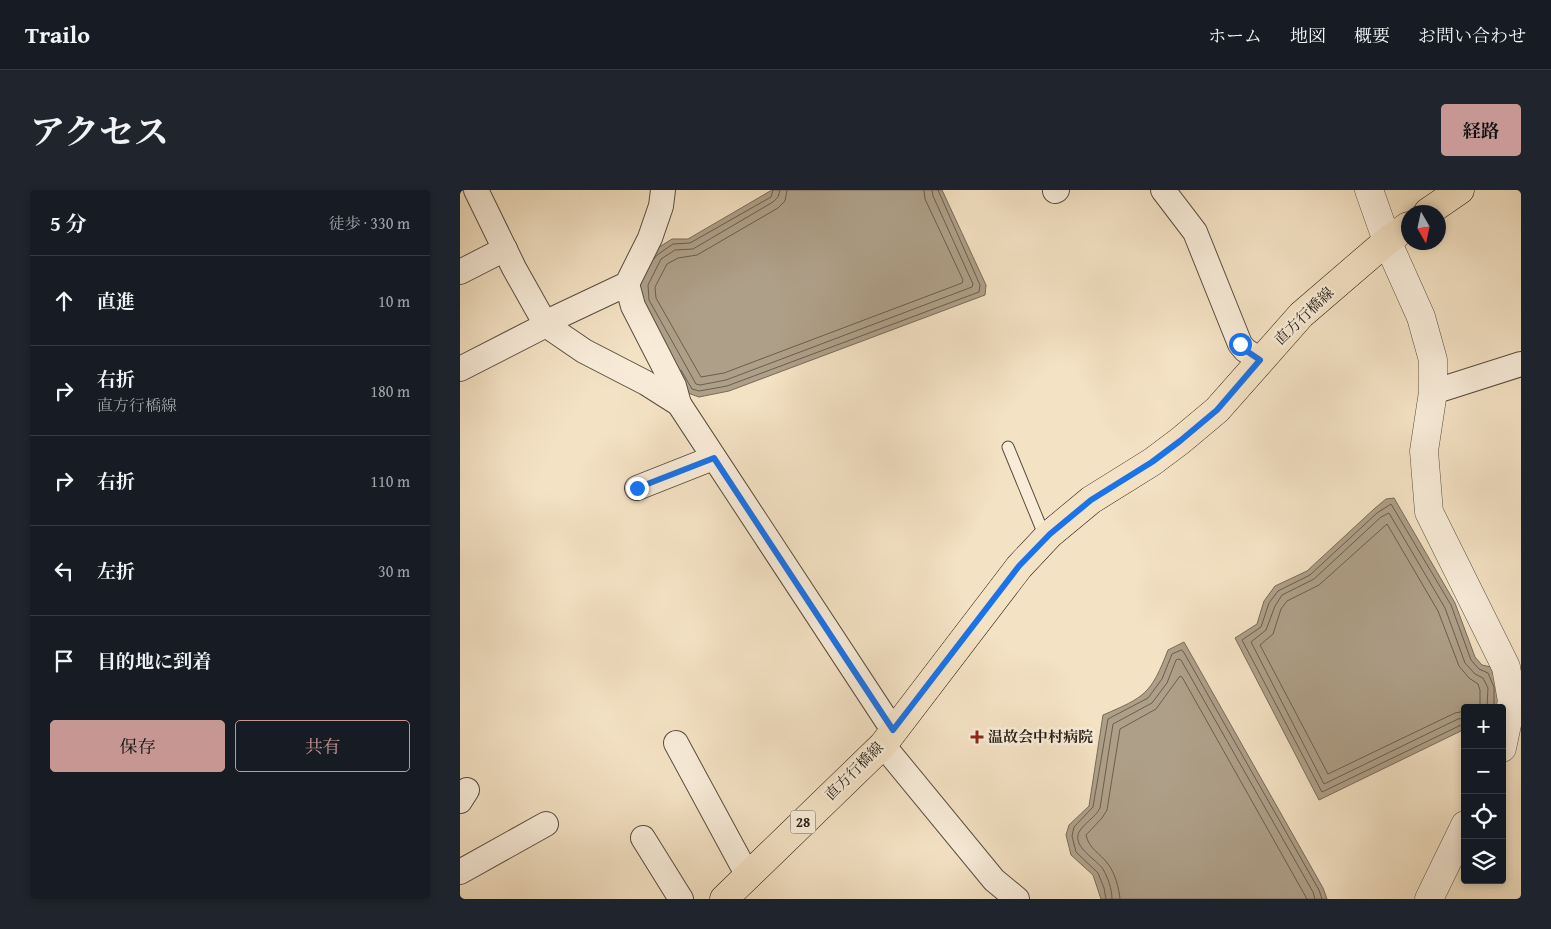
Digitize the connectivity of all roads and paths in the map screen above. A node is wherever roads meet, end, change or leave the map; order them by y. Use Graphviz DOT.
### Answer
graph roads {
  1 [pos="476,190"];
  2 [pos="664,190"];
  3 [pos="1163,190"];
  4 [pos="1369,190"];
  5 [pos="1460,190"];
  6 [pos="1438,205"];
  7 [pos="1401,231"];
  8 [pos="1386,241"];
  9 [pos="505,249"];
  10 [pos="460,272"];
  11 [pos="627,284"];
  12 [pos="546,326"];
  13 [pos="1260,360"];
  14 [pos="1521,364"];
  15 [pos="460,369"];
  16 [pos="1433,392"];
  17 [pos="679,404"];
  18 [pos="1008,447"];
  19 [pos="714,458"];
  20 [pos="637,488"];
  21 [pos="1046,539"];
  22 [pos="1506,729"];
  23 [pos="888,737"];
  24 [pos="676,743"];
  25 [pos="546,824"];
  26 [pos="1461,833"];
  27 [pos="643,838"];
  28 [pos="460,872"];
  29 [pos="748,876"];
  30 [pos="681,899"];
  31 [pos="724,899"];
  32 [pos="1018,899"];
  33 [pos="1428,899"];
  1 -- 9 [label="street"];
  2 -- 11 [label="street"];
  3 -- 13 [label="street"];
  4 -- 8 [label="street"];
  5 -- 6 [label="main road"];
  7 -- 8 [label="main road, 直方行橋線 / 28"];
  8 -- 13 [label="main road, 直方行橋線 / 28"];
  8 -- 16 [label="street"];
  9 -- 10 [label="street"];
  9 -- 12 [label="street"];
  11 -- 12 [label="street"];
  11 -- 17 [label="street"];
  12 -- 15 [label="street"];
  12 -- 17 [label="street"];
  13 -- 21 [label="main road, 直方行橋線 / 28"];
  14 -- 16 [label="street"];
  16 -- 22 [label="street"];
  17 -- 19 [label="street"];
  18 -- 21 [label="lane"];
  19 -- 20 [label="street"];
  19 -- 23 [label="street"];
  21 -- 23 [label="main road, 直方行橋線 / 28"];
  23 -- 29 [label="main road, 直方行橋線 / 28"];
  23 -- 32 [label="street"];
  24 -- 29 [label="street"];
  25 -- 28 [label="street"];
  26 -- 33 [label="street"];
  27 -- 30 [label="street"];
  29 -- 31 [label="main road, 直方行橋線 / 28"];
}
